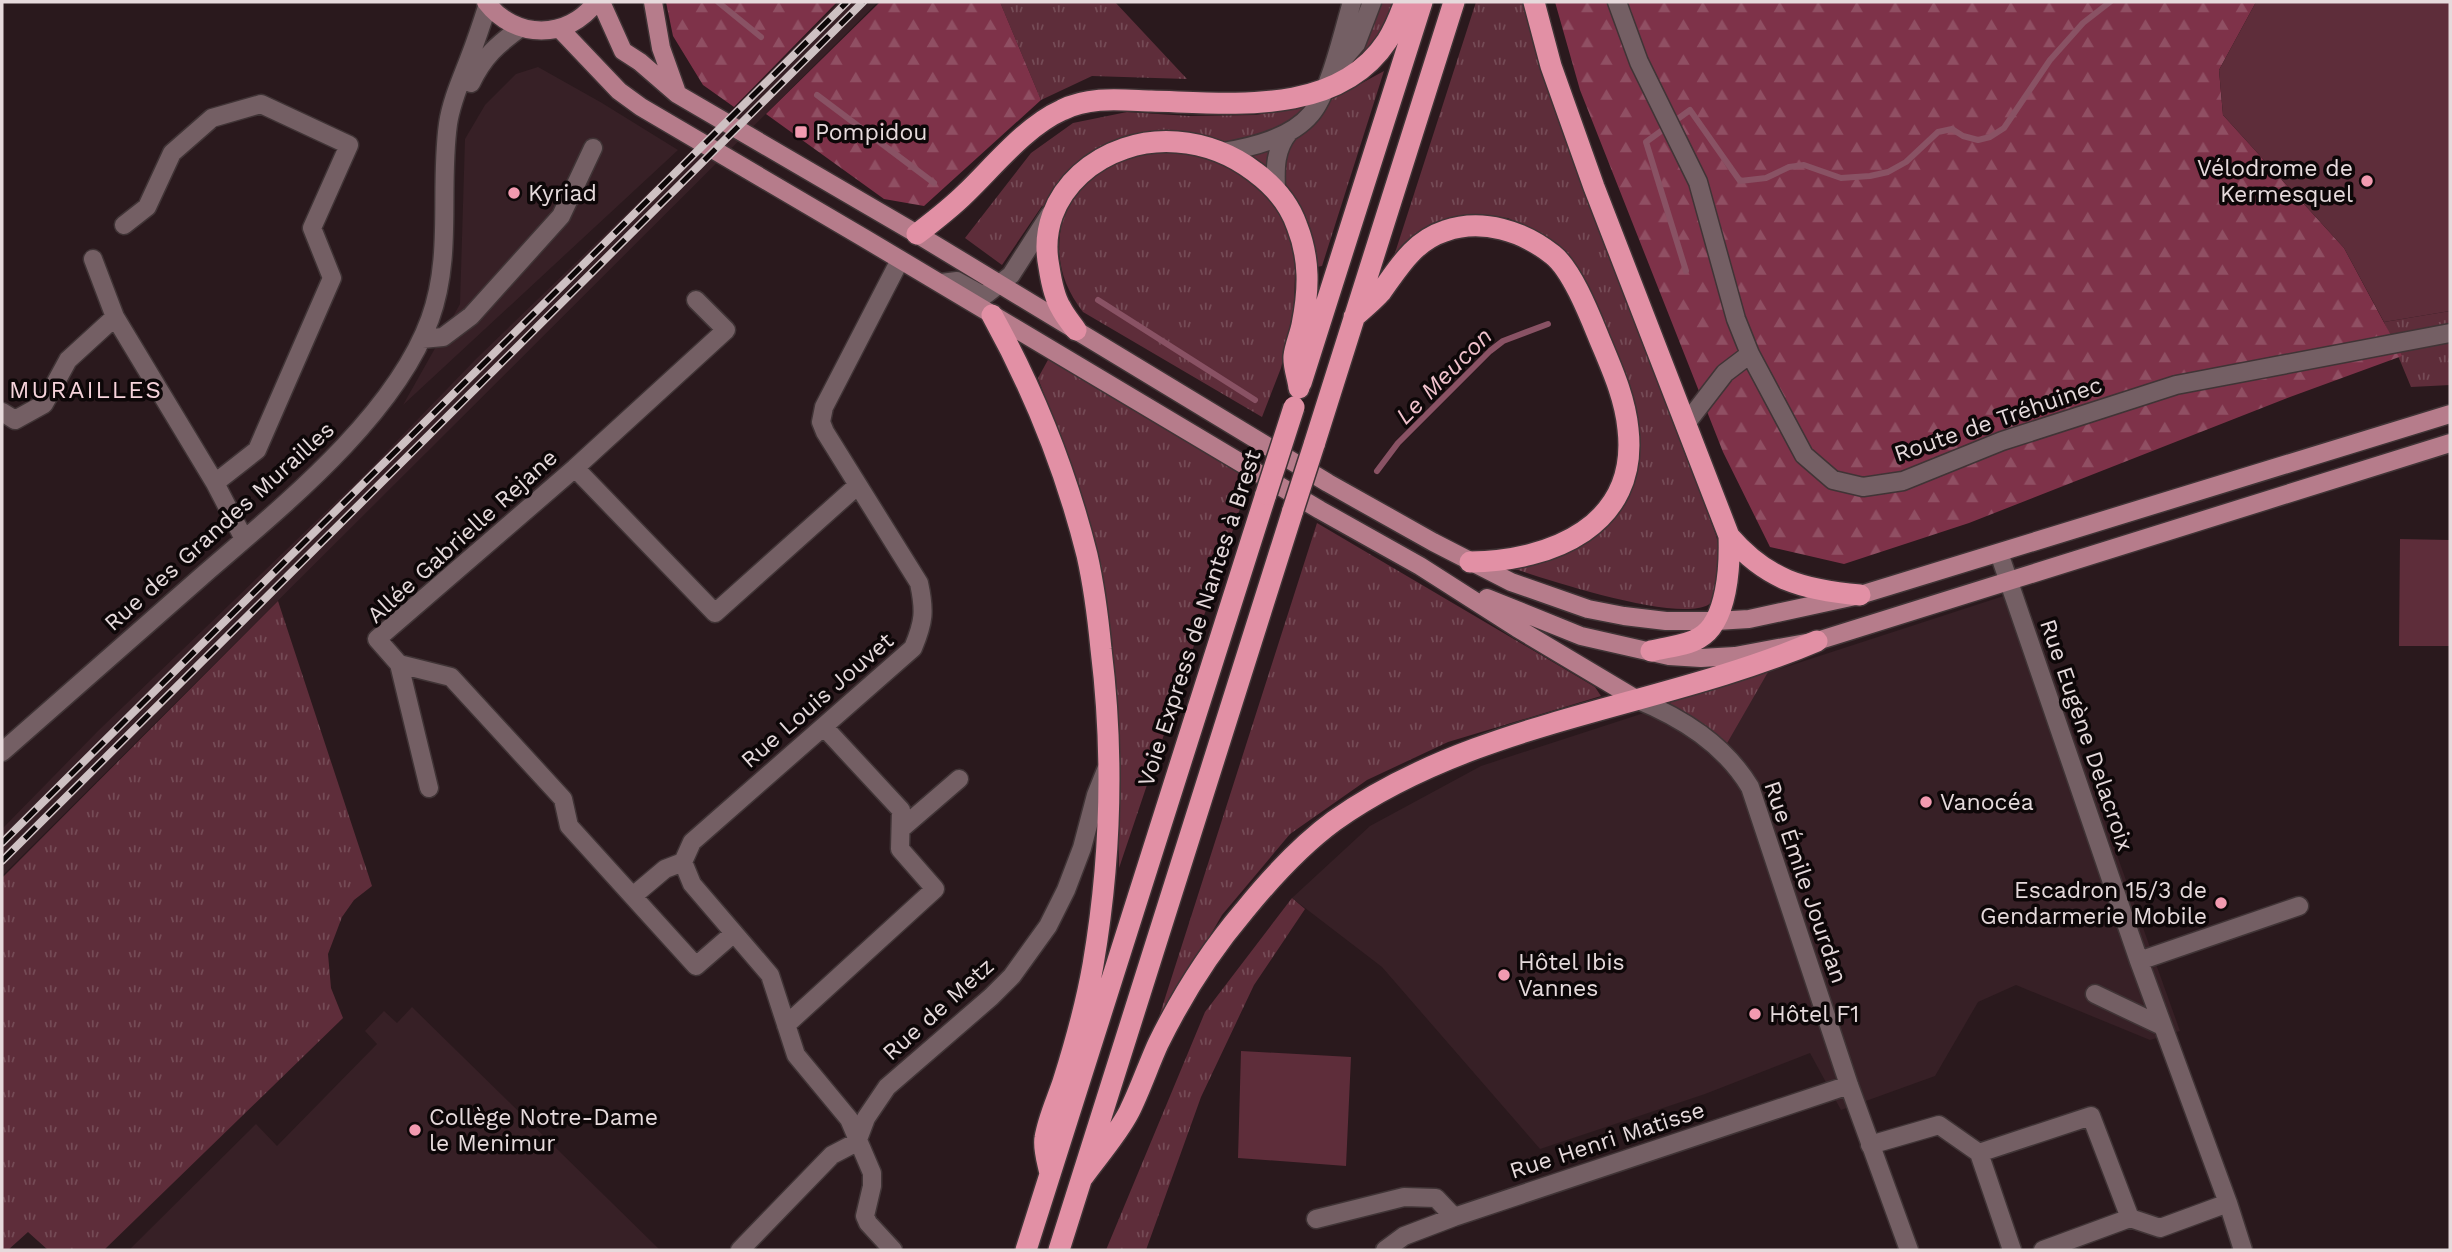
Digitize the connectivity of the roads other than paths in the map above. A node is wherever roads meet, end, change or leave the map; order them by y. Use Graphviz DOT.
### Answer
graph roads {
  1 [pos="600,2"];
  2 [pos="653,2"];
  3 [pos="1352,2"];
  4 [pos="1372,2"];
  5 [pos="1405,2"];
  6 [pos="1422,2"];
  7 [pos="1454,2"];
  8 [pos="1534,2"];
  9 [pos="1617,2"];
  10 [pos="487,3"];
  11 [pos="520,28"];
  12 [pos="560,29"];
  13 [pos="1326,83"];
  14 [pos="677,94"];
  15 [pos="1289,132"];
  16 [pos="446,141"];
  17 [pos="593,148"];
  18 [pos="1223,152"];
  19 [pos="1276,189"];
  20 [pos="1053,210"];
  21 [pos="124,225"];
  22 [pos="917,234"];
  23 [pos="93,259"];
  24 [pos="900,260"];
  25 [pos="941,284"];
  26 [pos="999,284"];
  27 [pos="696,300"];
  28 [pos="992,315"];
  29 [pos="115,317"];
  30 [pos="1354,317"];
  31 [pos="1076,330"];
  32 [pos="2450,333"];
  33 [pos="422,339"];
  34 [pos="1750,354"];
  35 [pos="1297,397"];
  36 [pos="2,412"];
  37 [pos="2450,414"];
  38 [pos="1685,425"];
  39 [pos="2450,443"];
  40 [pos="575,468"];
  41 [pos="215,483"];
  42 [pos="858,485"];
  43 [pos="1729,536"];
  44 [pos="244,540"];
  45 [pos="1999,553"];
  46 [pos="1470,562"];
  47 [pos="1420,566"];
  48 [pos="2008,581"];
  49 [pos="1860,595"];
  50 [pos="1716,621"];
  51 [pos="1817,640"];
  52 [pos="1651,651"];
  53 [pos="398,664"];
  54 [pos="1636,699"];
  55 [pos="824,727"];
  56 [pos="2,752"];
  57 [pos="1109,762"];
  58 [pos="959,779"];
  59 [pos="429,788"];
  60 [pos="901,829"];
  61 [pos="683,862"];
  62 [pos="633,896"];
  63 [pos="2299,906"];
  64 [pos="734,933"];
  65 [pos="2138,961"];
  66 [pos="2095,994"];
  67 [pos="786,1025"];
  68 [pos="2162,1026"];
  69 [pos="1849,1084"];
  70 [pos="857,1142"];
  71 [pos="1870,1145"];
  72 [pos="1979,1153"];
  73 [pos="1050,1174"];
  74 [pos="1083,1177"];
  75 [pos="2228,1203"];
  76 [pos="1454,1217"];
  77 [pos="1316,1219"];
  78 [pos="2130,1219"];
  79 [pos="740,1250"];
  80 [pos="893,1250"];
  81 [pos="1026,1250"];
  82 [pos="1059,1250"];
  83 [pos="1385,1250"];
  84 [pos="1909,1250"];
  85 [pos="2012,1250"];
  86 [pos="2043,1250"];
  87 [pos="2243,1250"];
  1 -- 12 [label="main road"];
  1 -- 14 [label="main road"];
  2 -- 14 [label="main road"];
  3 -- 13 [label="street"];
  4 -- 13 [label="street"];
  5 -- 13 [label="highway"];
  6 -- 35 [label="highway, Voie Express de Nantes à Brest"];
  7 -- 30 [label="highway"];
  8 -- 38 [label="highway"];
  9 -- 34 [label="street, Route de Tréhuinec"];
  10 -- 11 [label="main road"];
  10 -- 16 [label="street, Rue des Grandes Murailles"];
  11 -- 12 [label="main road"];
  11 -- 16 [label="street, Rue des Grandes Murailles"];
  12 -- 24 [label="main road"];
  13 -- 15 [label="street"];
  13 -- 22 [label="highway"];
  14 -- 22 [label="main road"];
  15 -- 18 [label="street"];
  15 -- 19 [label="street"];
  16 -- 33 [label="street, Rue des Grandes Murailles"];
  17 -- 33 [label="street"];
  18 -- 19 [label="highway"];
  18 -- 20 [label="highway"];
  19 -- 35 [label="highway"];
  20 -- 26 [label="street"];
  20 -- 31 [label="highway"];
  21 -- 41 [label="street"];
  22 -- 26 [label="main road"];
  23 -- 29 [label="street"];
  24 -- 25 [label="main road"];
  24 -- 42 [label="street, Rue Louis Jouvet"];
  25 -- 26 [label="street"];
  25 -- 28 [label="main road"];
  26 -- 31 [label="main road"];
  27 -- 40 [label="street, Allée Gabrielle Rejane"];
  28 -- 47 [label="main road"];
  28 -- 57 [label="highway"];
  29 -- 36 [label="street"];
  29 -- 41 [label="street"];
  30 -- 46 [label="highway"];
  30 -- 74 [label="highway, bridge"];
  31 -- 46 [label="main road"];
  32 -- 34 [label="street, Route de Tréhuinec"];
  33 -- 44 [label="street, Rue des Grandes Murailles"];
  34 -- 38 [label="street"];
  35 -- 73 [label="highway, Voie Express de Nantes à Brest, bridge"];
  37 -- 45 [label="main road"];
  38 -- 43 [label="highway"];
  39 -- 48 [label="main road"];
  40 -- 42 [label="street"];
  40 -- 53 [label="street, Allée Gabrielle Rejane"];
  41 -- 44 [label="street"];
  42 -- 55 [label="street, Rue Louis Jouvet"];
  43 -- 49 [label="highway"];
  43 -- 50 [label="highway"];
  44 -- 56 [label="street, Rue des Grandes Murailles"];
  45 -- 48 [label="street, Rue Eugène Delacroix"];
  45 -- 49 [label="main road"];
  46 -- 50 [label="main road"];
  47 -- 52 [label="main road"];
  47 -- 54 [label="main road"];
  48 -- 51 [label="main road"];
  48 -- 65 [label="street, Rue Eugène Delacroix"];
  49 -- 50 [label="main road"];
  50 -- 52 [label="highway"];
  51 -- 52 [label="main road"];
  51 -- 54 [label="highway"];
  53 -- 59 [label="street"];
  53 -- 62 [label="street"];
  54 -- 69 [label="street, Rue Émile Jourdan"];
  54 -- 74 [label="highway"];
  55 -- 60 [label="street"];
  55 -- 61 [label="street, Rue Louis Jouvet"];
  57 -- 70 [label="street, Rue de Metz"];
  57 -- 73 [label="highway"];
  58 -- 60 [label="street"];
  60 -- 67 [label="street"];
  61 -- 62 [label="street"];
  61 -- 64 [label="street"];
  62 -- 64 [label="street"];
  63 -- 65 [label="street"];
  64 -- 67 [label="street"];
  65 -- 68 [label="street, Rue Eugène Delacroix"];
  66 -- 68 [label="street"];
  67 -- 70 [label="street"];
  68 -- 75 [label="street, Rue Eugène Delacroix"];
  69 -- 71 [label="street, Rue Émile Jourdan"];
  69 -- 76 [label="street, Rue Henri Matisse"];
  70 -- 79 [label="street"];
  70 -- 80 [label="street"];
  71 -- 72 [label="street"];
  71 -- 84 [label="street, Rue Émile Jourdan"];
  72 -- 78 [label="street"];
  72 -- 85 [label="street"];
  73 -- 81 [label="highway, Voie Express de Nantes à Brest"];
  74 -- 82 [label="highway"];
  75 -- 78 [label="street"];
  75 -- 87 [label="street, Rue Eugène Delacroix"];
  76 -- 77 [label="street"];
  76 -- 83 [label="street, Rue Henri Matisse"];
  78 -- 86 [label="street"];
}
